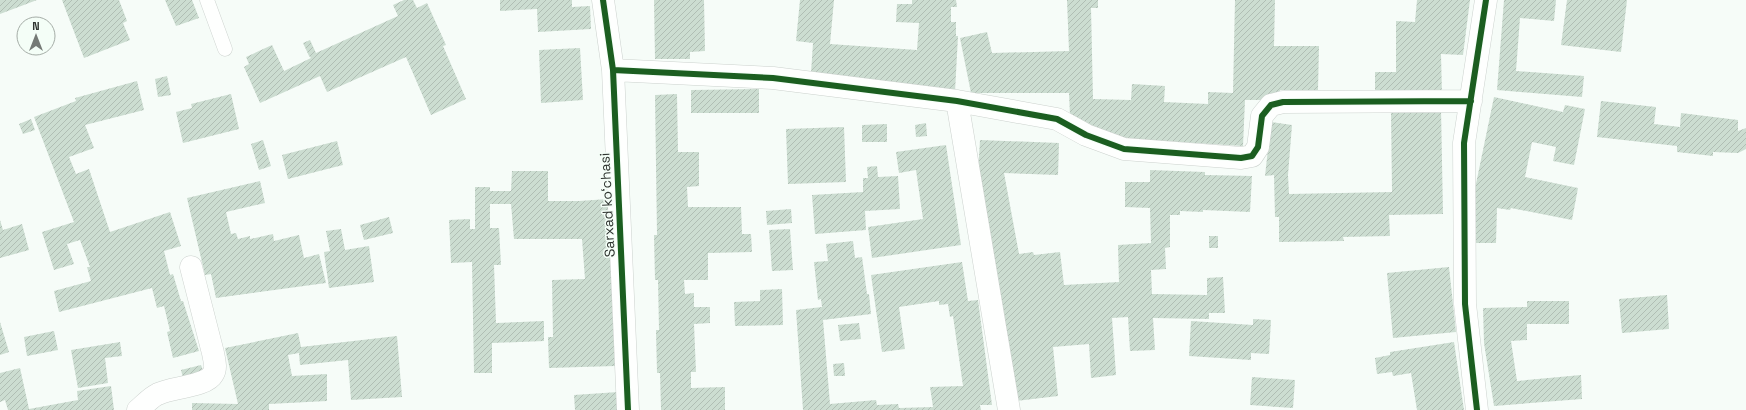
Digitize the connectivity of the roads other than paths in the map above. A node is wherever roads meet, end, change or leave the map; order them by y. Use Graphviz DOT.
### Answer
graph roads {
  1 [pos="207,0"];
  2 [pos="603,0"];
  3 [pos="1486,0"];
  4 [pos="225,49"];
  5 [pos="613,70"];
  6 [pos="957,101"];
  7 [pos="1470,101"];
  8 [pos="191,266"];
  9 [pos="138,410"];
  10 [pos="628,410"];
  11 [pos="1009,410"];
  12 [pos="1477,410"];
  1 -- 4 [label="lane"];
  2 -- 5 [label="street, Sarxad koʻchasi"];
  3 -- 7 [label="street"];
  5 -- 6 [label="street"];
  5 -- 10 [label="street, Sarxad koʻchasi"];
  6 -- 7 [label="street"];
  6 -- 11 [label="street"];
  7 -- 12 [label="street"];
  8 -- 9 [label="street"];
}
